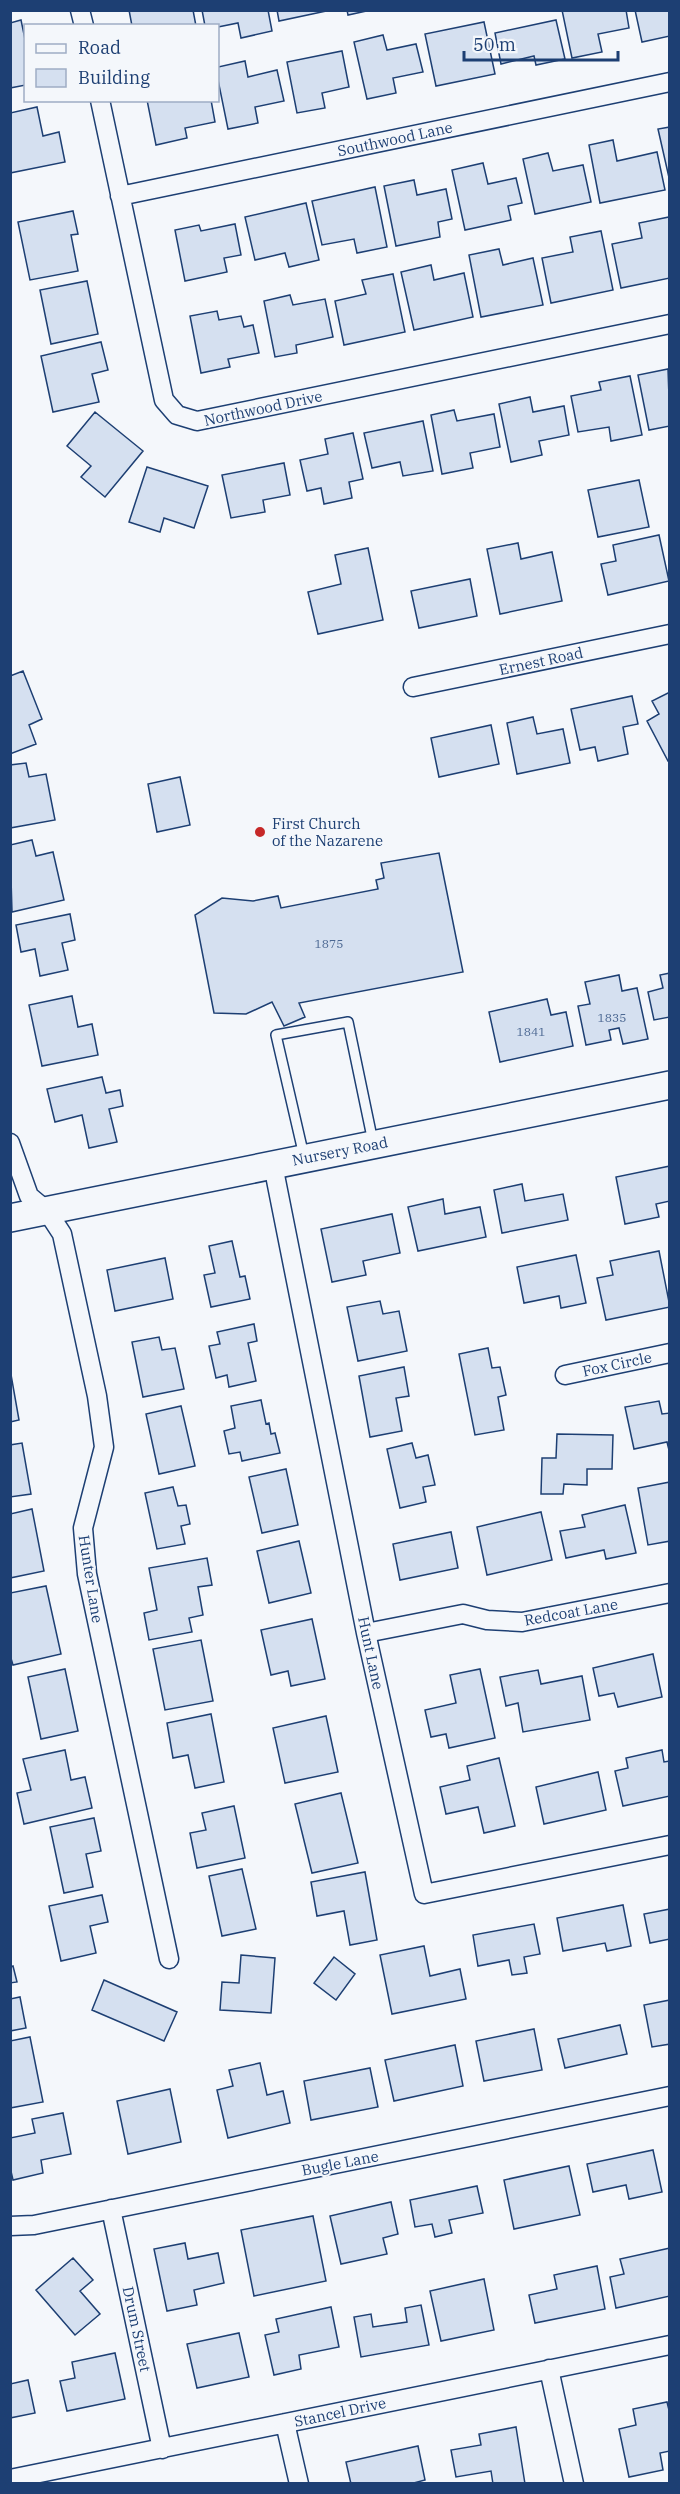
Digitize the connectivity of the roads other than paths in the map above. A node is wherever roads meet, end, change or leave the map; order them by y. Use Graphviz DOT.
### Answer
graph roads {
  1 [pos="669,82"];
  2 [pos="100,102"];
  3 [pos="120,196"];
  4 [pos="669,324"];
  5 [pos="669,634"];
  6 [pos="413,687"];
  7 [pos="669,1085"];
  8 [pos="10,1143"];
  9 [pos="373,1144"];
  10 [pos="304,1158"];
  11 [pos="273,1165"];
  12 [pos="47,1211"];
  13 [pos="10,1218"];
  14 [pos="669,1353"];
  15 [pos="565,1375"];
  16 [pos="669,1593"];
  17 [pos="366,1633"];
  18 [pos="669,1845"];
  19 [pos="168,1959"];
  20 [pos="669,2096"];
  21 [pos="111,2209"];
  22 [pos="10,2226"];
  23 [pos="669,2345"];
  24 [pos="549,2369"];
  25 [pos="285,2423"];
  26 [pos="162,2448"];
  27 [pos="19,2480"];
  28 [pos="299,2484"];
  29 [pos="574,2484"];
  1 -- 3 [label="street, Southwood Lane"];
  2 -- 3 [label="street, Northwood Drive"];
  3 -- 4 [label="street, Northwood Drive"];
  5 -- 6 [label="street, Ernest Road"];
  7 -- 9 [label="street, Nursery Road"];
  8 -- 12 [label="street, Hunter Lane"];
  9 -- 10 [label="street, Nursery Road"];
  9 -- 10 [label="lane"];
  10 -- 11 [label="street, Nursery Road"];
  11 -- 12 [label="street, Nursery Road"];
  11 -- 17 [label="street, Hunt Lane"];
  12 -- 13 [label="street, Nursery Road"];
  12 -- 19 [label="street, Hunter Lane"];
  14 -- 15 [label="street, Fox Circle"];
  16 -- 17 [label="street, Redcoat Lane"];
  17 -- 18 [label="street, Hunt Lane"];
  20 -- 21 [label="street, Bugle Lane"];
  21 -- 22 [label="street, Bugle Lane"];
  21 -- 26 [label="street, Drum Street"];
  23 -- 24 [label="street, Stancel Drive"];
  24 -- 25 [label="street, Stancel Drive"];
  24 -- 29 [label="street"];
  25 -- 26 [label="street, Stancel Drive"];
  25 -- 28 [label="street"];
  26 -- 27 [label="street, Stancel Drive"];
}
